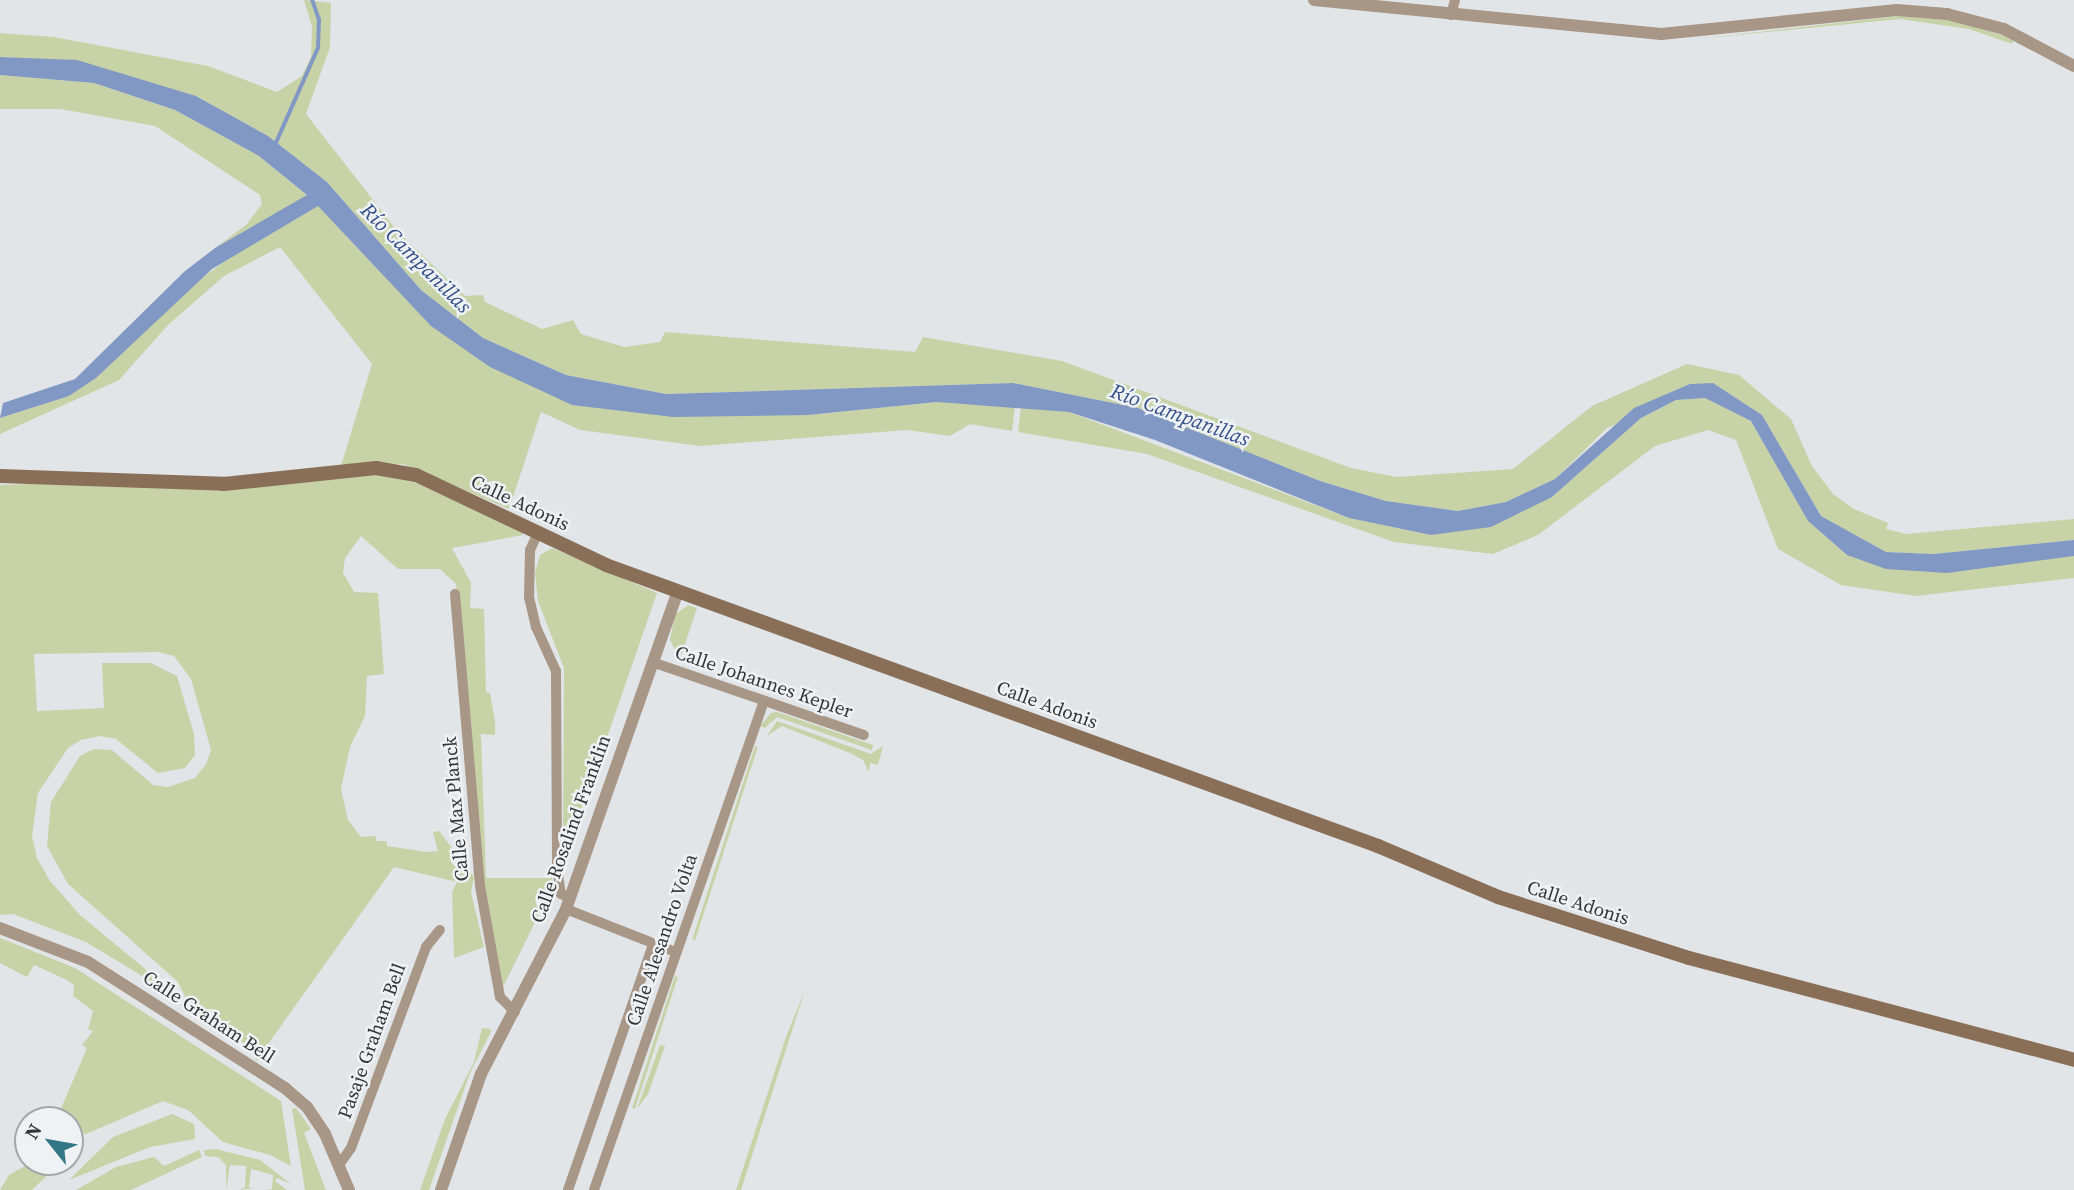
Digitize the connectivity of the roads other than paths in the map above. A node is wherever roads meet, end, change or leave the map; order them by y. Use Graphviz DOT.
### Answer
graph roads {
  1 [pos="1314,0"];
  2 [pos="1455,0"];
  3 [pos="1451,15"];
  4 [pos="2074,66"];
  5 [pos="1,476"];
  6 [pos="538,533"];
  7 [pos="677,593"];
  8 [pos="455,594"];
  9 [pos="652,662"];
  10 [pos="764,701"];
  11 [pos="864,735"];
  12 [pos="568,903"];
  13 [pos="0,928"];
  14 [pos="440,930"];
  15 [pos="653,944"];
  16 [pos="676,952"];
  17 [pos="515,1012"];
  18 [pos="2074,1060"];
  19 [pos="339,1165"];
  20 [pos="349,1190"];
  21 [pos="441,1190"];
  22 [pos="568,1190"];
  23 [pos="594,1190"];
  1 -- 3 [label="street"];
  2 -- 3 [label="street"];
  3 -- 4 [label="street"];
  5 -- 6 [label="main road, Calle Adonis"];
  6 -- 7 [label="main road, Calle Adonis"];
  6 -- 12 [label="street"];
  7 -- 9 [label="street, Calle Rosalind Franklin"];
  7 -- 18 [label="main road, Calle Adonis"];
  8 -- 17 [label="street, Calle Max Planck"];
  9 -- 10 [label="street, Calle Johannes Kepler"];
  9 -- 12 [label="street, Calle Rosalind Franklin"];
  10 -- 11 [label="street, Calle Johannes Kepler"];
  10 -- 16 [label="street, Calle Alesandro Volta"];
  12 -- 15 [label="street"];
  12 -- 17 [label="street, Calle Rosalind Franklin"];
  13 -- 19 [label="street, Calle Graham Bell"];
  14 -- 19 [label="street, Pasaje Graham Bell"];
  15 -- 16 [label="street"];
  15 -- 22 [label="street, Calle Alesandro Volta"];
  16 -- 23 [label="street, Calle Alesandro Volta"];
  17 -- 21 [label="street, Calle Rosalind Franklin"];
  19 -- 20 [label="street, Calle Graham Bell"];
}
